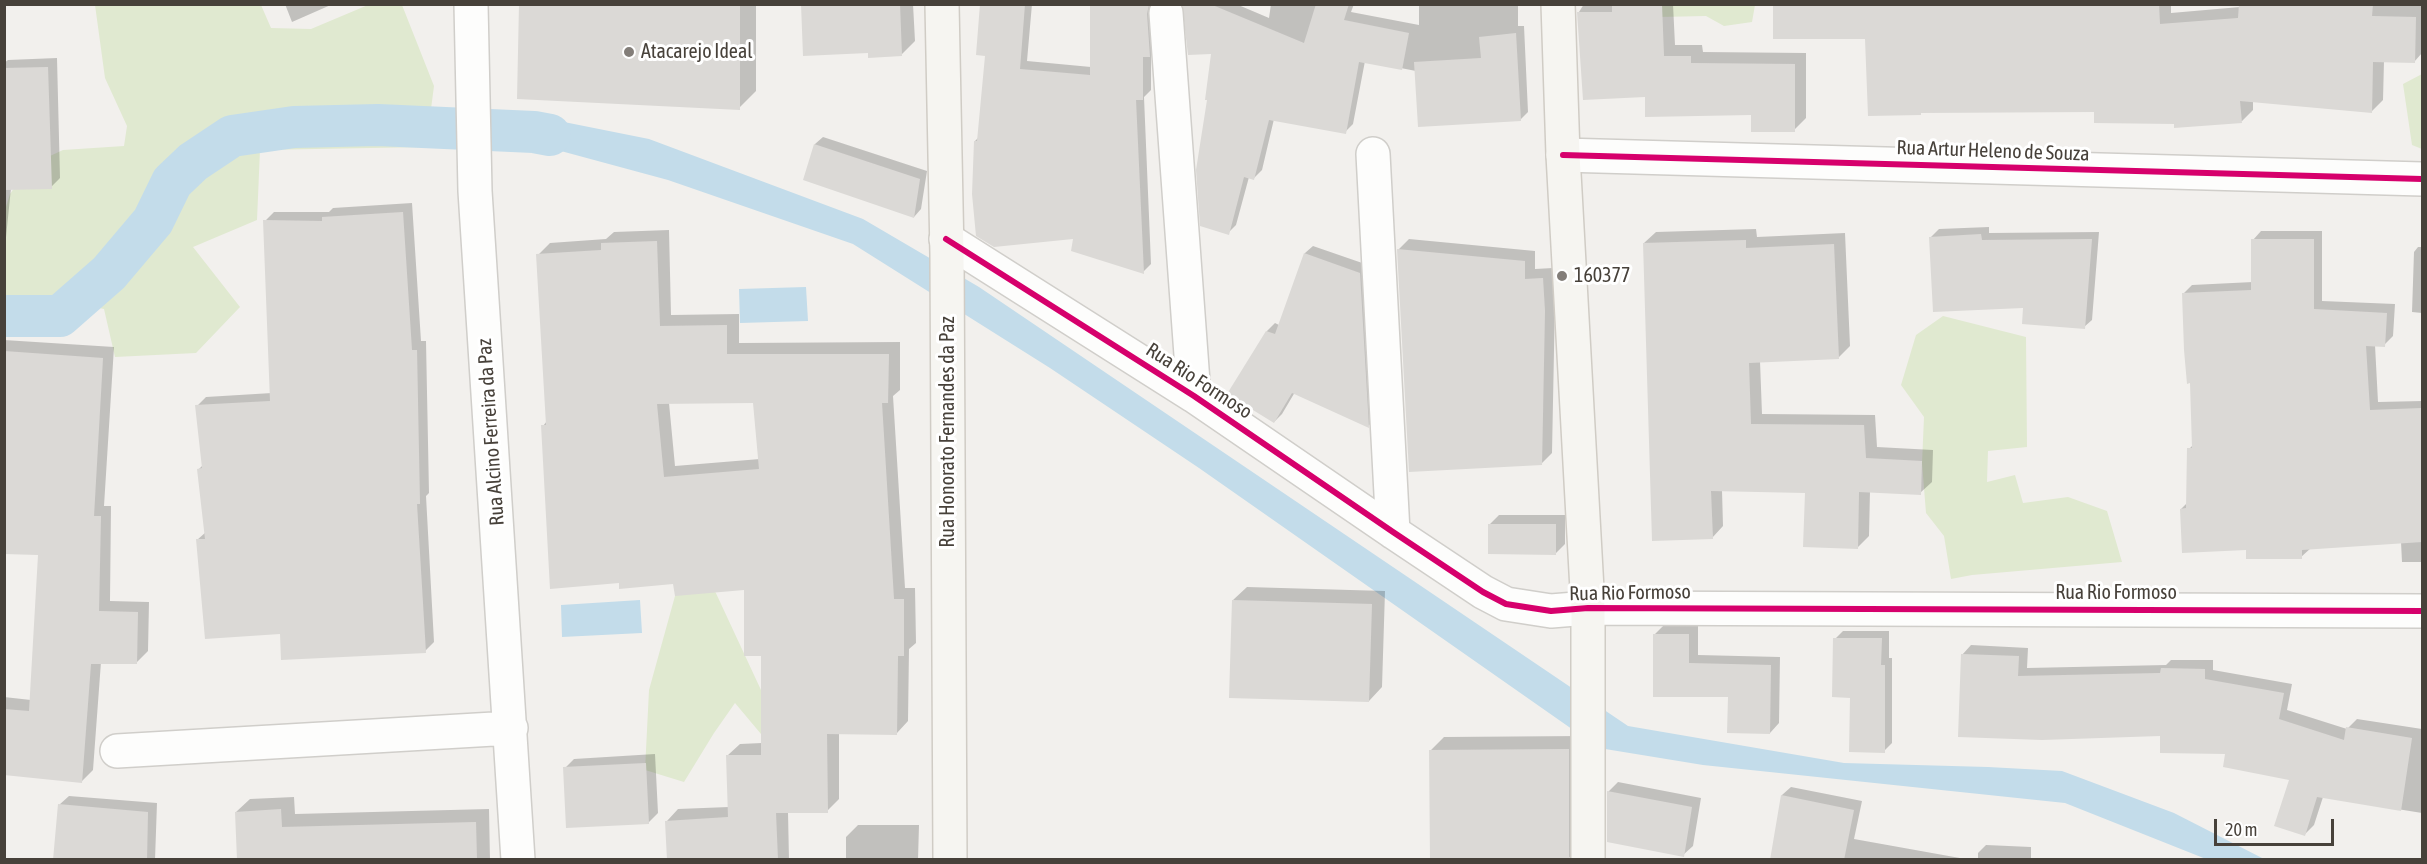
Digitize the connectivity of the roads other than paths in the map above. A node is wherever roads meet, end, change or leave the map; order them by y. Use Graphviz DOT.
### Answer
graph roads {
  1 [pos="471,4"];
  2 [pos="942,4"];
  3 [pos="1558,4"];
  4 [pos="1166,13"];
  5 [pos="1374,154"];
  6 [pos="1563,155"];
  7 [pos="2422,179"];
  8 [pos="946,247"];
  9 [pos="1194,396"];
  10 [pos="1393,532"];
  11 [pos="1588,608"];
  12 [pos="2422,611"];
  13 [pos="511,728"];
  14 [pos="117,751"];
  15 [pos="518,860"];
  16 [pos="950,860"];
  17 [pos="1588,860"];
  1 -- 13 [label="street, Rua Alcino Ferreira da Paz"];
  2 -- 8 [label="main road, Rua Honorato Fernandes da Paz"];
  3 -- 6 [label="main road"];
  4 -- 9 [label="street"];
  5 -- 10 [label="street"];
  6 -- 7 [label="street, Rua Artur Heleno de Souza"];
  6 -- 11 [label="main road"];
  8 -- 9 [label="street, Rua Rio Formoso"];
  8 -- 16 [label="main road, Rua Honorato Fernandes da Paz"];
  9 -- 10 [label="street, Rua Rio Formoso"];
  10 -- 11 [label="street, Rua Rio Formoso"];
  11 -- 12 [label="street, Rua Rio Formoso"];
  11 -- 17 [label="main road"];
  13 -- 14 [label="street"];
  13 -- 15 [label="street, Rua Alcino Ferreira da Paz"];
}
